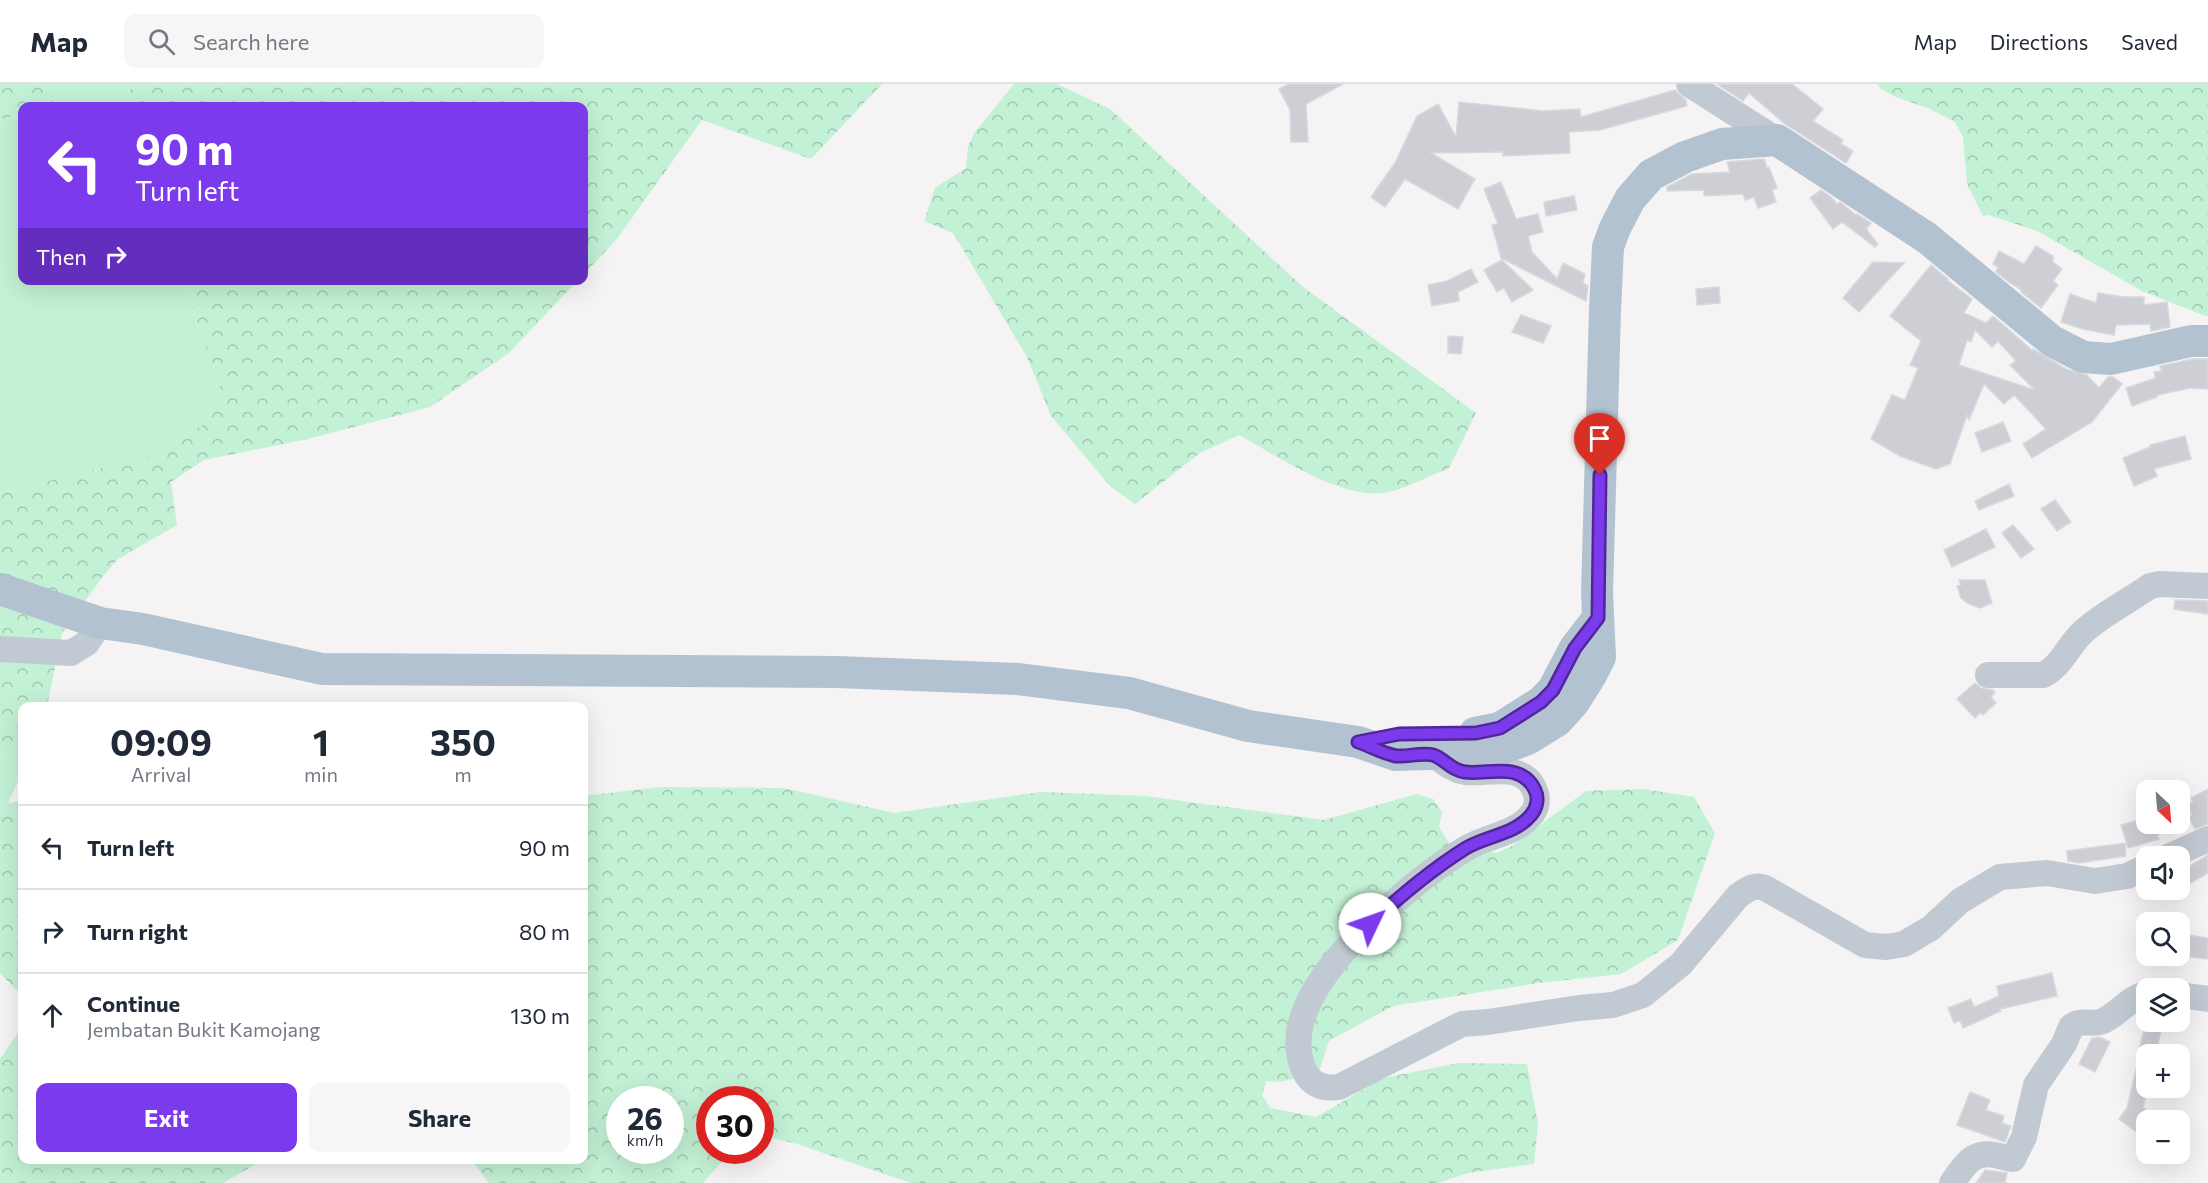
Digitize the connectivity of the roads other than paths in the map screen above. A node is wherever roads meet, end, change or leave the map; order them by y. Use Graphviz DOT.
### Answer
graph roads {
  1 [pos="1689,84"];
  2 [pos="1777,140"];
  3 [pos="2208,341"];
  4 [pos="2208,586"];
  5 [pos="0,589"];
  6 [pos="1598,605"];
  7 [pos="100,623"];
  8 [pos="0,649"];
  9 [pos="1988,675"];
  10 [pos="1358,742"];
  11 [pos="1434,755"];
  12 [pos="2208,839"];
  13 [pos="2190,847"];
  14 [pos="2136,872"];
  15 [pos="2136,996"];
  16 [pos="2190,996"];
  17 [pos="2208,999"];
  18 [pos="1952,1183"];
  1 -- 2 [label="street"];
  2 -- 3 [label="main road"];
  2 -- 6 [label="main road"];
  4 -- 9 [label="street"];
  5 -- 7 [label="main road"];
  6 -- 10 [label="main road"];
  6 -- 11 [label="main road"];
  7 -- 8 [label="street"];
  7 -- 10 [label="main road"];
  10 -- 11 [label="main road"];
  11 -- 14 [label="street"];
  12 -- 13 [label="street"];
  15 -- 18 [label="street"];
  16 -- 17 [label="street"];
}
